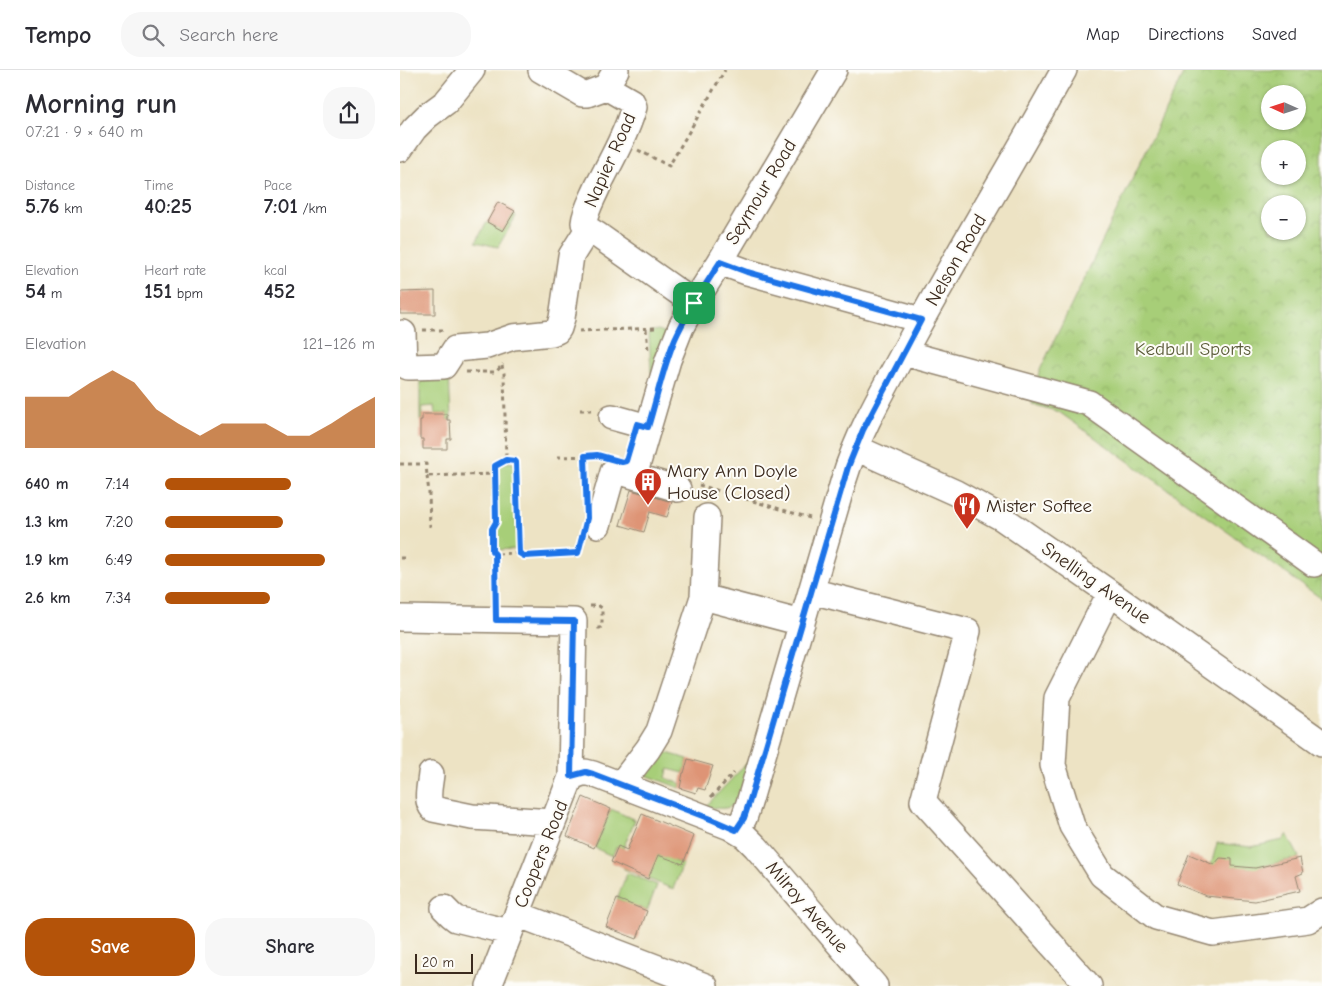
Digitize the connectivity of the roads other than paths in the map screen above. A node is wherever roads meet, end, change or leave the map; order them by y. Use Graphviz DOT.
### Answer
graph roads {
  1 [pos="472,70"];
  2 [pos="541,70"];
  3 [pos="834,70"];
  4 [pos="1064,70"];
  5 [pos="611,78"];
  6 [pos="400,149"];
  7 [pos="588,229"];
  8 [pos="720,262"];
  9 [pos="694,303"];
  10 [pos="921,320"];
  11 [pos="411,332"];
  12 [pos="904,353"];
  13 [pos="605,413"];
  14 [pos="648,427"];
  15 [pos="856,448"];
  16 [pos="634,476"];
  17 [pos="688,487"];
  18 [pos="707,517"];
  19 [pos="590,531"];
  20 [pos="1314,564"];
  21 [pos="811,591"];
  22 [pos="1110,592"];
  23 [pos="703,597"];
  24 [pos="400,618"];
  25 [pos="802,622"];
  26 [pos="1322,743"];
  27 [pos="431,774"];
  28 [pos="571,776"];
  29 [pos="621,784"];
  30 [pos="553,822"];
  31 [pos="736,830"];
  32 [pos="444,908"];
  33 [pos="1322,911"];
  34 [pos="513,923"];
  35 [pos="488,986"];
  36 [pos="705,986"];
  37 [pos="875,986"];
  38 [pos="1089,986"];
  1 -- 6 [label="street"];
  2 -- 5 [label="street"];
  3 -- 8 [label="street, Seymour Road"];
  4 -- 10 [label="street, Nelson Road"];
  5 -- 7 [label="street, Napier Road"];
  7 -- 9 [label="street, Napier Road"];
  7 -- 11 [label="street"];
  8 -- 9 [label="street, Seymour Road"];
  8 -- 10 [label="street, Nelson Road"];
  9 -- 14 [label="street, Seymour Road"];
  10 -- 12 [label="street"];
  12 -- 15 [label="street"];
  12 -- 20 [label="street"];
  13 -- 14 [label="street"];
  14 -- 16 [label="street, Seymour Road"];
  15 -- 21 [label="street"];
  15 -- 22 [label="street, Snelling Avenue"];
  16 -- 17 [label="street"];
  16 -- 19 [label="street"];
  18 -- 23 [label="street"];
  21 -- 25 [label="street"];
  21 -- 38 [label="street"];
  22 -- 26 [label="street, Snelling Avenue"];
  22 -- 33 [label="street"];
  23 -- 25 [label="street"];
  23 -- 29 [label="street"];
  24 -- 28 [label="street, Coopers Road"];
  25 -- 31 [label="street"];
  27 -- 30 [label="street"];
  28 -- 29 [label="street, Milroy Avenue"];
  28 -- 30 [label="street, Coopers Road"];
  29 -- 31 [label="street, Milroy Avenue"];
  30 -- 34 [label="street, Coopers Road"];
  31 -- 37 [label="street, Milroy Avenue"];
  32 -- 34 [label="street"];
  34 -- 35 [label="street, Coopers Road"];
  34 -- 36 [label="street"];
}
